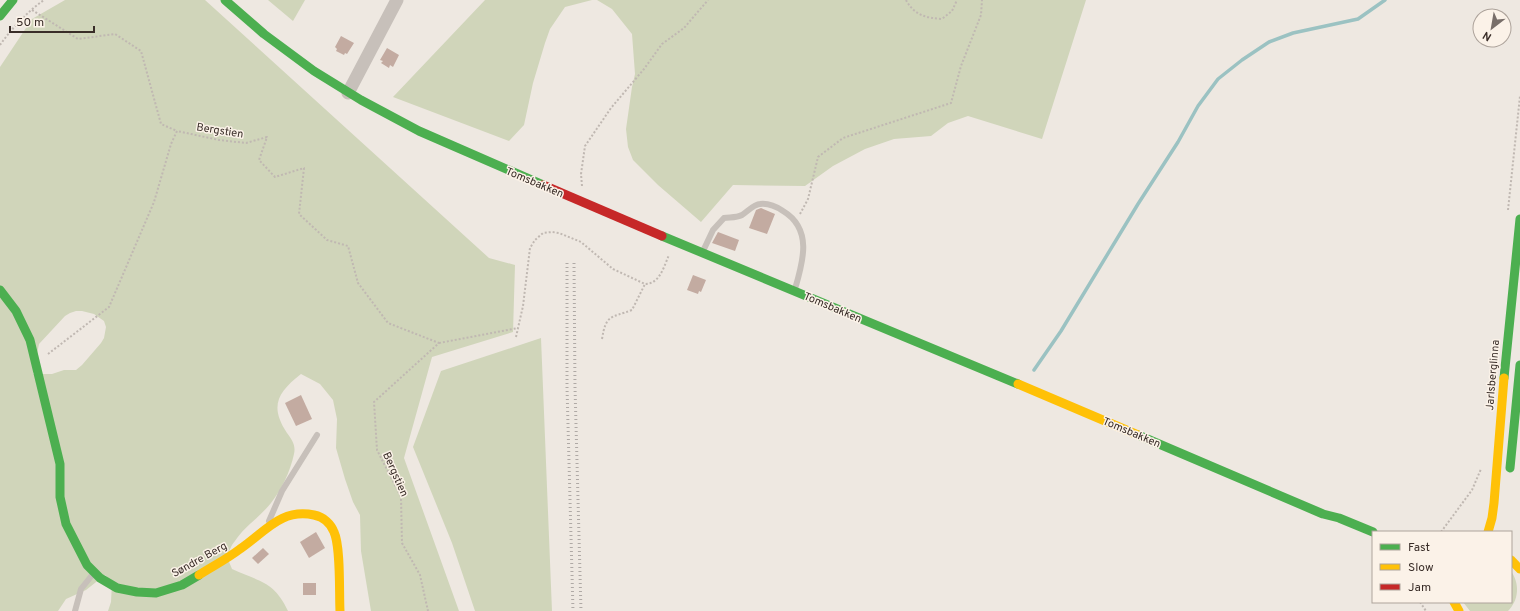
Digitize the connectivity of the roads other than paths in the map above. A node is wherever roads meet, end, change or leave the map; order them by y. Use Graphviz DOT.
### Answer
graph roads {
  1 [pos="12,0"];
  2 [pos="225,0"];
  3 [pos="398,0"];
  4 [pos="0,16"];
  5 [pos="348,93"];
  6 [pos="1520,219"];
  7 [pos="702,252"];
  8 [pos="0,290"];
  9 [pos="794,291"];
  10 [pos="1520,365"];
  11 [pos="317,435"];
  12 [pos="1509,477"];
  13 [pos="1323,514"];
  14 [pos="266,528"];
  15 [pos="1488,531"];
  16 [pos="1372,532"];
  17 [pos="1372,541"];
  18 [pos="1512,561"];
  19 [pos="1520,569"];
  20 [pos="95,572"];
  21 [pos="75,611"];
  22 [pos="340,611"];
  1 -- 4 [label="main road"];
  2 -- 5 [label="main road, Tomsbakken"];
  3 -- 5 [label="street"];
  5 -- 7 [label="main road, Tomsbakken"];
  6 -- 15 [label="main road, Jarlsberglinna"];
  7 -- 9 [label="main road, Tomsbakken"];
  7 -- 9 [label="lane"];
  8 -- 20 [label="main road, Søndre Berg"];
  9 -- 13 [label="main road, Tomsbakken"];
  10 -- 12 [label="main road"];
  11 -- 14 [label="lane"];
  13 -- 16 [label="main road"];
  13 -- 17 [label="main road"];
  14 -- 20 [label="main road, Søndre Berg"];
  14 -- 22 [label="main road, Søndre Berg"];
  18 -- 19 [label="main road"];
  20 -- 21 [label="lane"];
}
